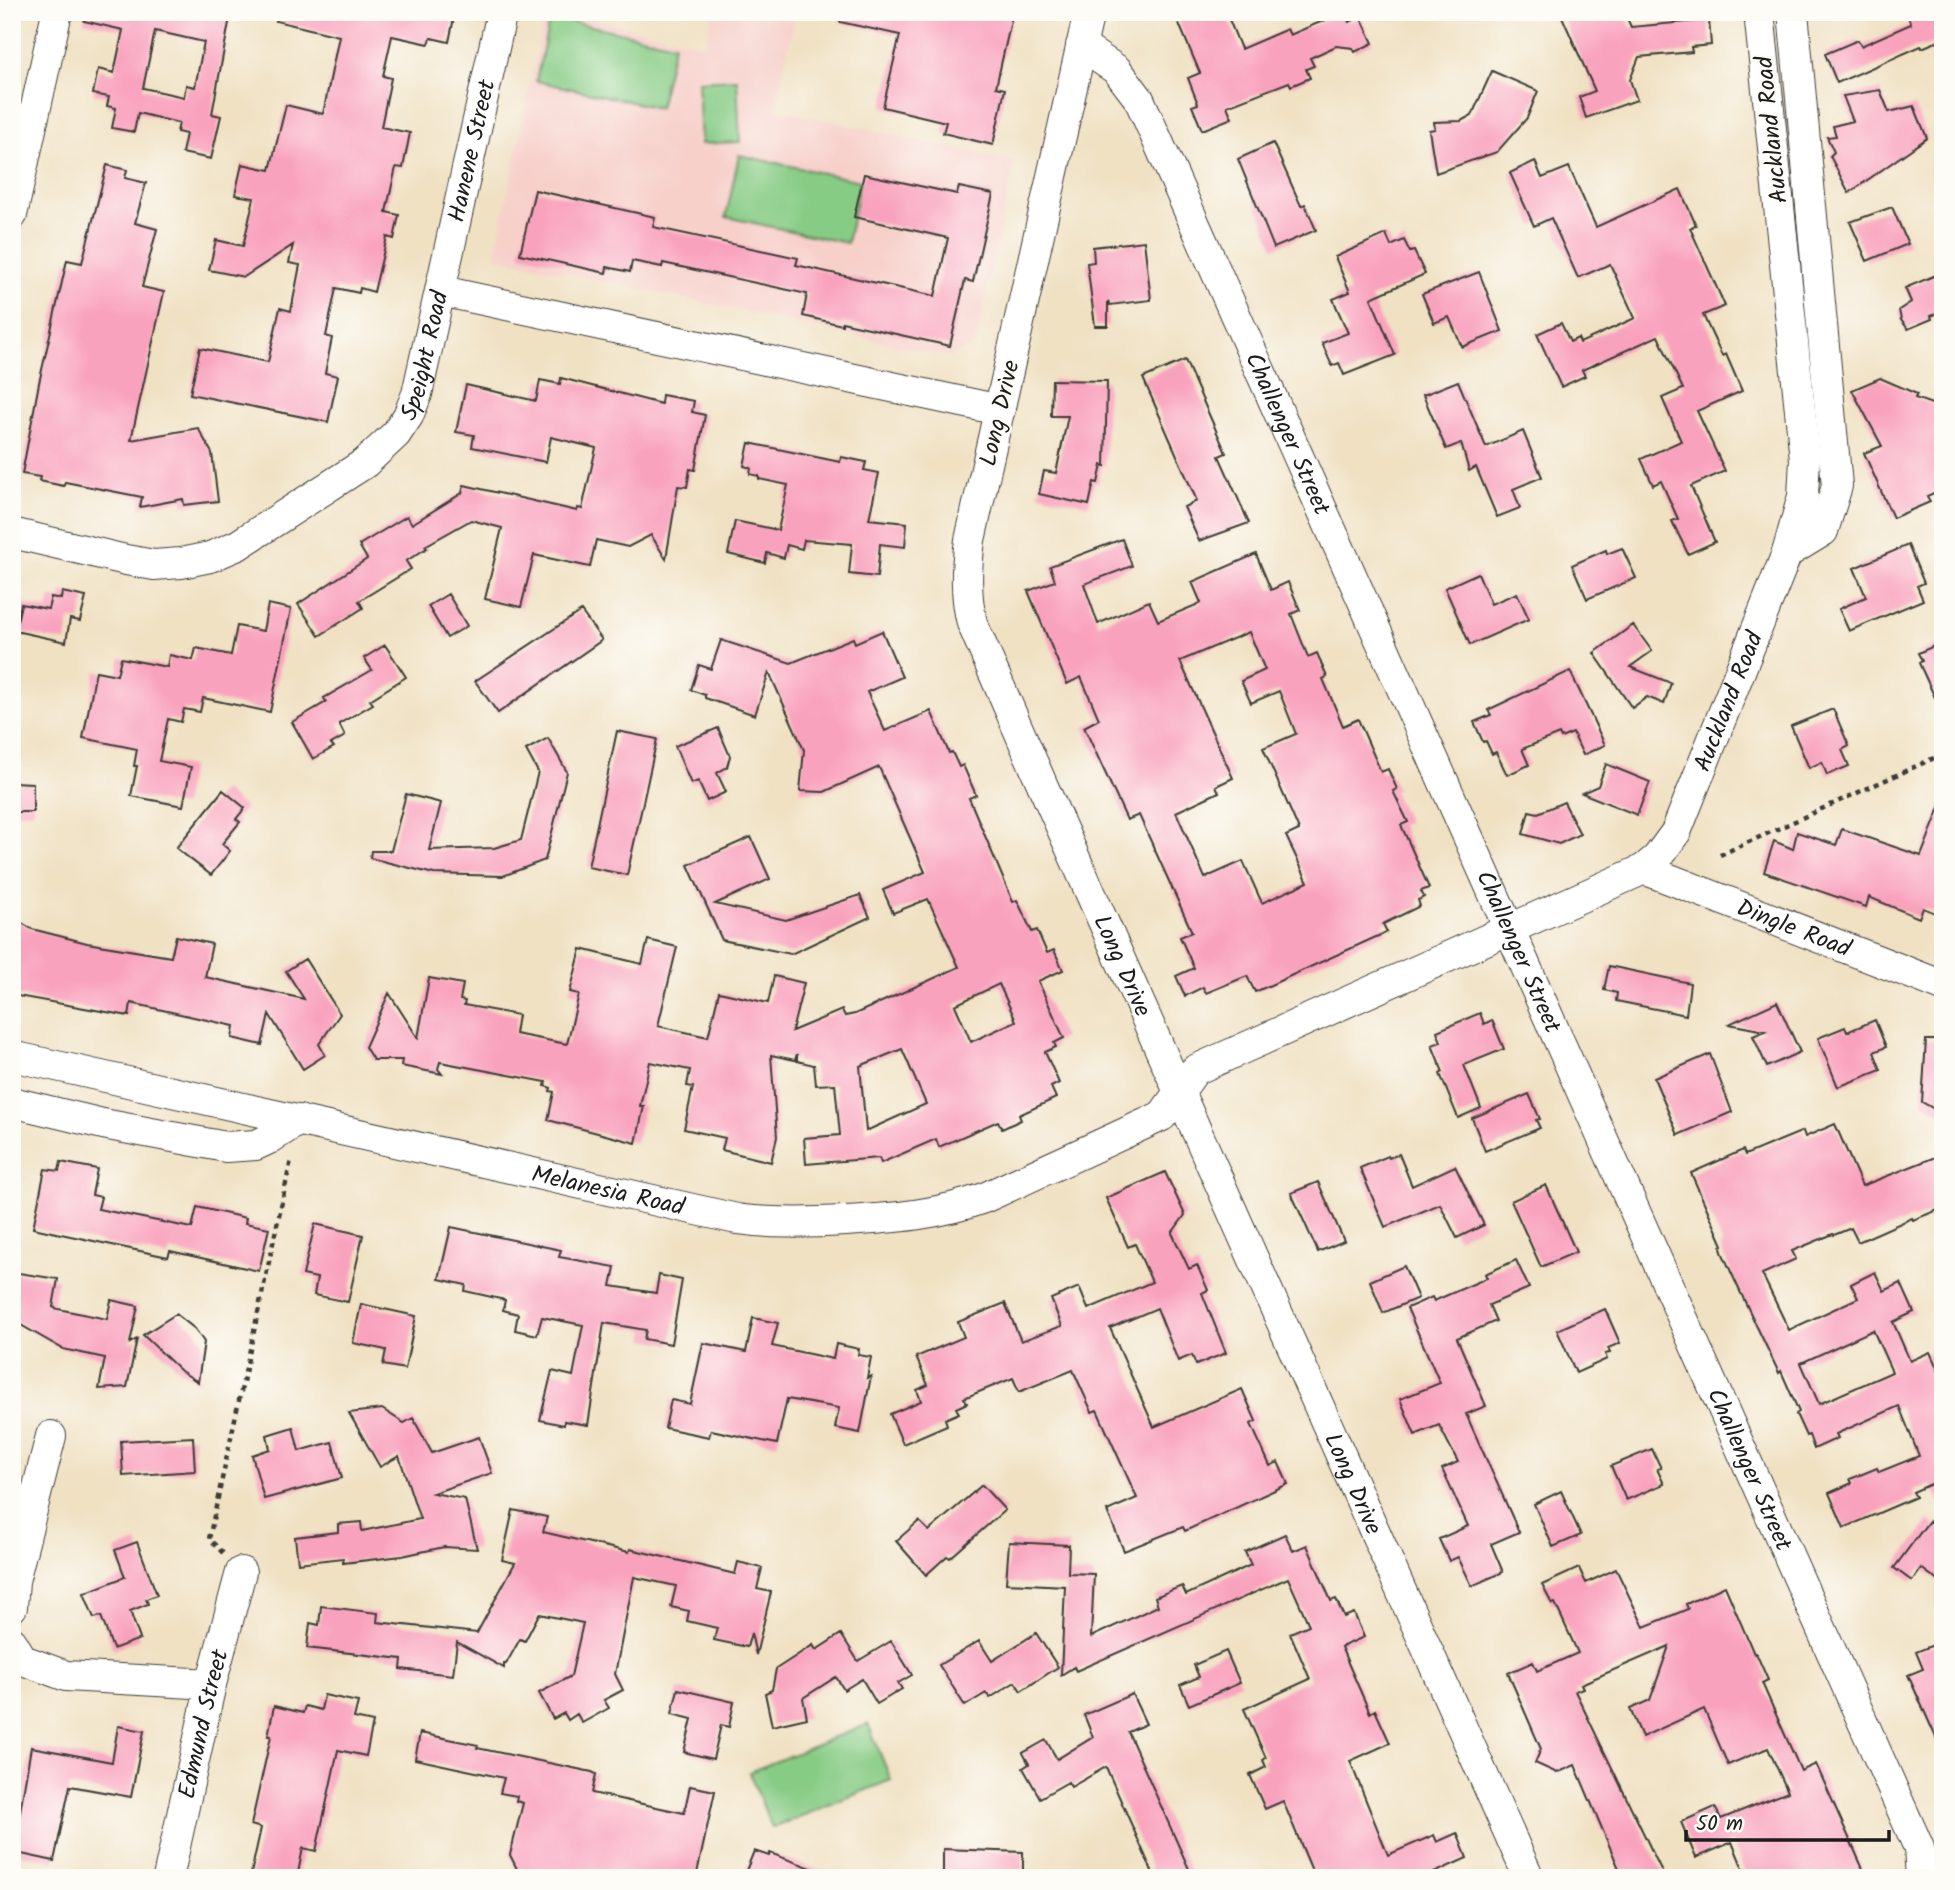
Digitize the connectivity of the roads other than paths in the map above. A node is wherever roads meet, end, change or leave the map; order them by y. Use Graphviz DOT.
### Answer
graph roads {
  1 [pos="57,12"];
  2 [pos="502,12"];
  3 [pos="1089,12"];
  4 [pos="1759,12"];
  5 [pos="1793,12"];
  6 [pos="1081,46"];
  7 [pos="12,215"];
  8 [pos="442,291"];
  9 [pos="1000,410"];
  10 [pos="12,533"];
  11 [pos="1787,553"];
  12 [pos="1644,869"];
  13 [pos="1509,929"];
  14 [pos="1943,986"];
  15 [pos="12,1056"];
  16 [pos="1180,1090"];
  17 [pos="12,1102"];
  18 [pos="299,1119"];
  19 [pos="51,1436"];
  20 [pos="241,1572"];
  21 [pos="12,1607"];
  22 [pos="12,1642"];
  23 [pos="211,1684"];
  24 [pos="168,1878"];
  25 [pos="1529,1878"];
  26 [pos="1921,1878"];
  1 -- 7 [label="street"];
  2 -- 8 [label="street, Hanene Street"];
  3 -- 6 [label="street, Long Drive"];
  4 -- 11 [label="street, Auckland Road"];
  5 -- 11 [label="street"];
  6 -- 9 [label="street, Long Drive"];
  6 -- 13 [label="street, Challenger Street"];
  8 -- 9 [label="street, Speight Road"];
  8 -- 10 [label="street, Speight Road"];
  9 -- 16 [label="street, Long Drive"];
  11 -- 12 [label="street, Auckland Road"];
  12 -- 13 [label="street, Auckland Road"];
  12 -- 14 [label="street, Dingle Road"];
  13 -- 16 [label="street, Auckland Road"];
  13 -- 26 [label="street, Challenger Street"];
  15 -- 18 [label="street, Melanesia Road"];
  16 -- 18 [label="street, Melanesia Road"];
  16 -- 25 [label="street, Long Drive"];
  17 -- 18 [label="street"];
  19 -- 21 [label="street"];
  20 -- 23 [label="street, Edmund Street"];
  22 -- 23 [label="street"];
  23 -- 24 [label="street, Edmund Street"];
}
